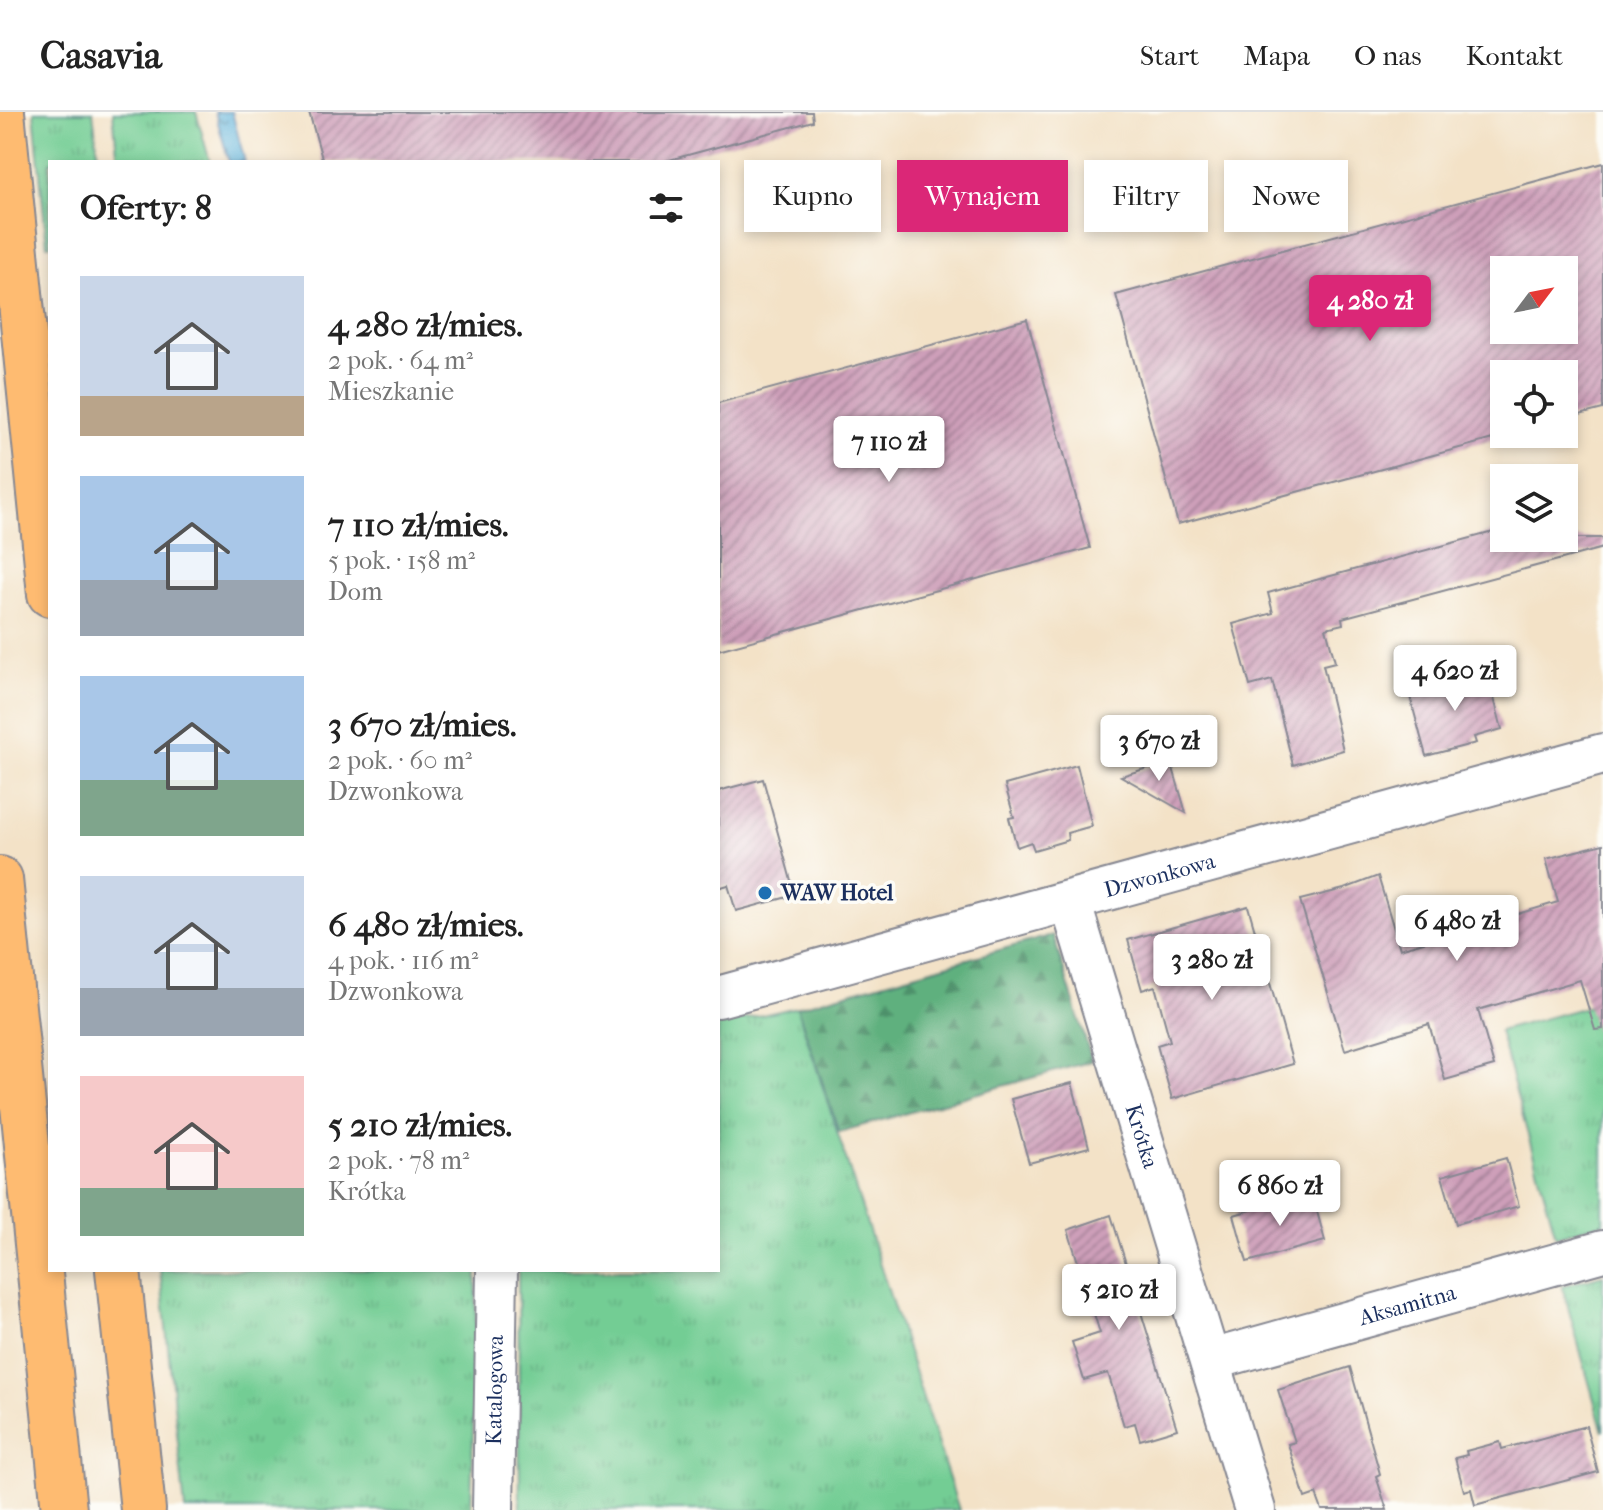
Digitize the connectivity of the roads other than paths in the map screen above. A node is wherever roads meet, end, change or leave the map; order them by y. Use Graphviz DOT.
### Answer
graph roads {
  1 [pos="2,112"];
  2 [pos="48,574"];
  3 [pos="1603,754"];
  4 [pos="0,879"];
  5 [pos="1070,901"];
  6 [pos="720,996"];
  7 [pos="1603,1251"];
  8 [pos="118,1272"];
  9 [pos="497,1272"];
  10 [pos="1211,1360"];
  11 [pos="64,1510"];
  12 [pos="143,1510"];
  13 [pos="493,1510"];
  14 [pos="1255,1510"];
  1 -- 2 [label="highway"];
  3 -- 5 [label="street, Dzwonkowa"];
  4 -- 11 [label="highway"];
  5 -- 6 [label="street, Dzwonkowa"];
  5 -- 10 [label="street, Krótka"];
  7 -- 10 [label="street, Aksamitna"];
  8 -- 12 [label="highway"];
  9 -- 13 [label="street, Katalogowa"];
  10 -- 14 [label="street, Krótka"];
}
